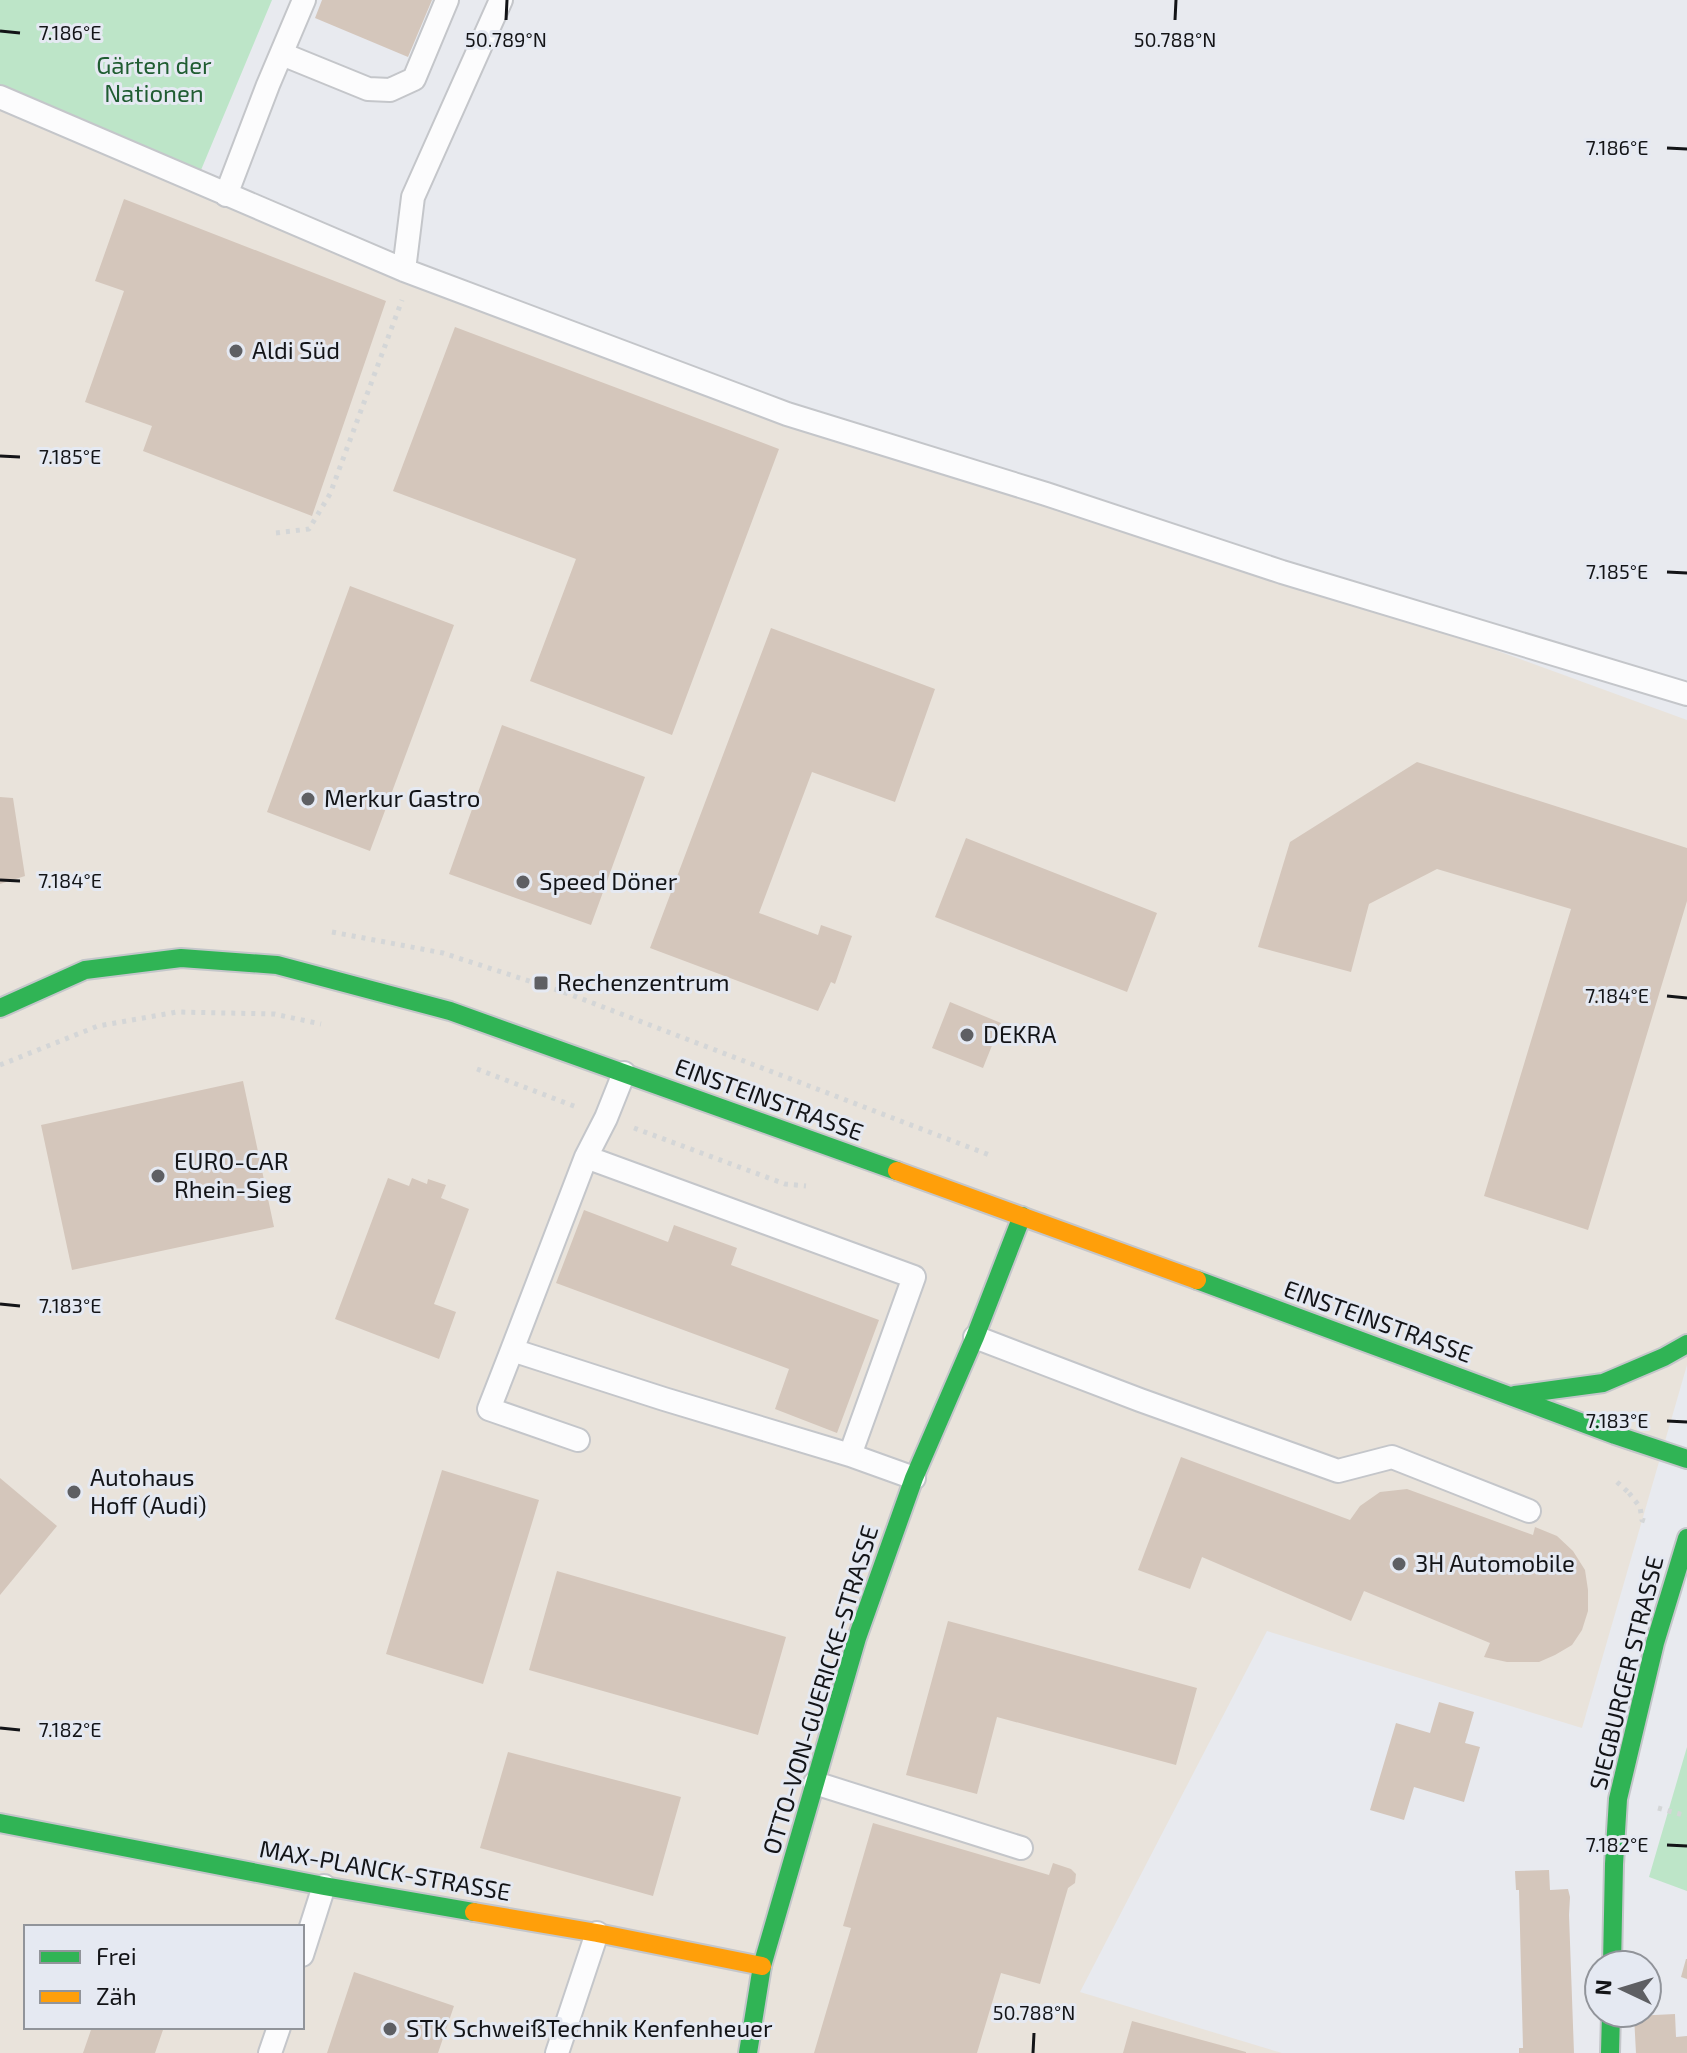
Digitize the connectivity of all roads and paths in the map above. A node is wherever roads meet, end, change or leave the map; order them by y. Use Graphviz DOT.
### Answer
graph roads {
  1 [pos="304,0"];
  2 [pos="447,0"];
  3 [pos="501,0"];
  4 [pos="282,54"];
  5 [pos="0,97"];
  6 [pos="226,195"];
  7 [pos="408,271"];
  8 [pos="276,533"];
  9 [pos="1687,694"];
  10 [pos="0,1008"];
  11 [pos="329,1026"];
  12 [pos="0,1065"];
  13 [pos="469,1066"];
  14 [pos="624,1073"];
  15 [pos="606,1118"];
  16 [pos="586,1157"];
  17 [pos="813,1187"];
  18 [pos="1022,1216"];
  19 [pos="975,1337"];
  20 [pos="1687,1344"];
  21 [pos="512,1350"];
  22 [pos="1509,1396"];
  23 [pos="578,1440"];
  24 [pos="850,1455"];
  25 [pos="1687,1459"];
  26 [pos="914,1478"];
  27 [pos="1613,1478"];
  28 [pos="1629,1493"];
  29 [pos="1529,1511"];
  30 [pos="1687,1538"];
  31 [pos="815,1783"];
  32 [pos="0,1823"];
  33 [pos="1021,1848"];
  34 [pos="324,1886"];
  35 [pos="597,1933"];
  36 [pos="304,1949"];
  37 [pos="1612,1949"];
  38 [pos="762,1966"];
  39 [pos="278,2029"];
  40 [pos="1611,2029"];
  41 [pos="270,2053"];
  42 [pos="557,2053"];
  43 [pos="748,2053"];
  44 [pos="1610,2053"];
  1 -- 4 [label="lane"];
  2 -- 4 [label="lane"];
  3 -- 7 [label="lane"];
  4 -- 6 [label="lane"];
  5 -- 6 [label="lane"];
  6 -- 7 [label="lane"];
  7 -- 8 [label="path"];
  7 -- 9 [label="lane"];
  10 -- 14 [label="street, EINSTEINSTRASSE"];
  11 -- 12 [label="path"];
  13 -- 15 [label="path"];
  14 -- 15 [label="lane"];
  14 -- 18 [label="street, EINSTEINSTRASSE"];
  15 -- 16 [label="lane"];
  15 -- 17 [label="path"];
  16 -- 21 [label="lane"];
  16 -- 24 [label="lane"];
  18 -- 19 [label="street, OTTO-VON-GUERICKE-STRASSE"];
  18 -- 22 [label="street, EINSTEINSTRASSE"];
  19 -- 26 [label="street, OTTO-VON-GUERICKE-STRASSE"];
  19 -- 29 [label="lane"];
  20 -- 22 [label="street, EINSTEINSTRASSE"];
  21 -- 23 [label="lane"];
  21 -- 24 [label="lane"];
  22 -- 25 [label="street, EINSTEINSTRASSE"];
  24 -- 26 [label="lane"];
  26 -- 31 [label="street, OTTO-VON-GUERICKE-STRASSE"];
  27 -- 28 [label="path"];
  30 -- 37 [label="street, SIEGBURGER STRASSE"];
  31 -- 33 [label="lane"];
  31 -- 38 [label="street, OTTO-VON-GUERICKE-STRASSE"];
  32 -- 34 [label="street, MAX-PLANCK-STRASSE"];
  34 -- 35 [label="street, MAX-PLANCK-STRASSE"];
  34 -- 36 [label="lane"];
  35 -- 38 [label="street, MAX-PLANCK-STRASSE"];
  35 -- 42 [label="lane"];
  38 -- 43 [label="street, OTTO-VON-GUERICKE-STRASSE"];
  39 -- 41 [label="lane"];
  40 -- 44 [label="street"];
}
